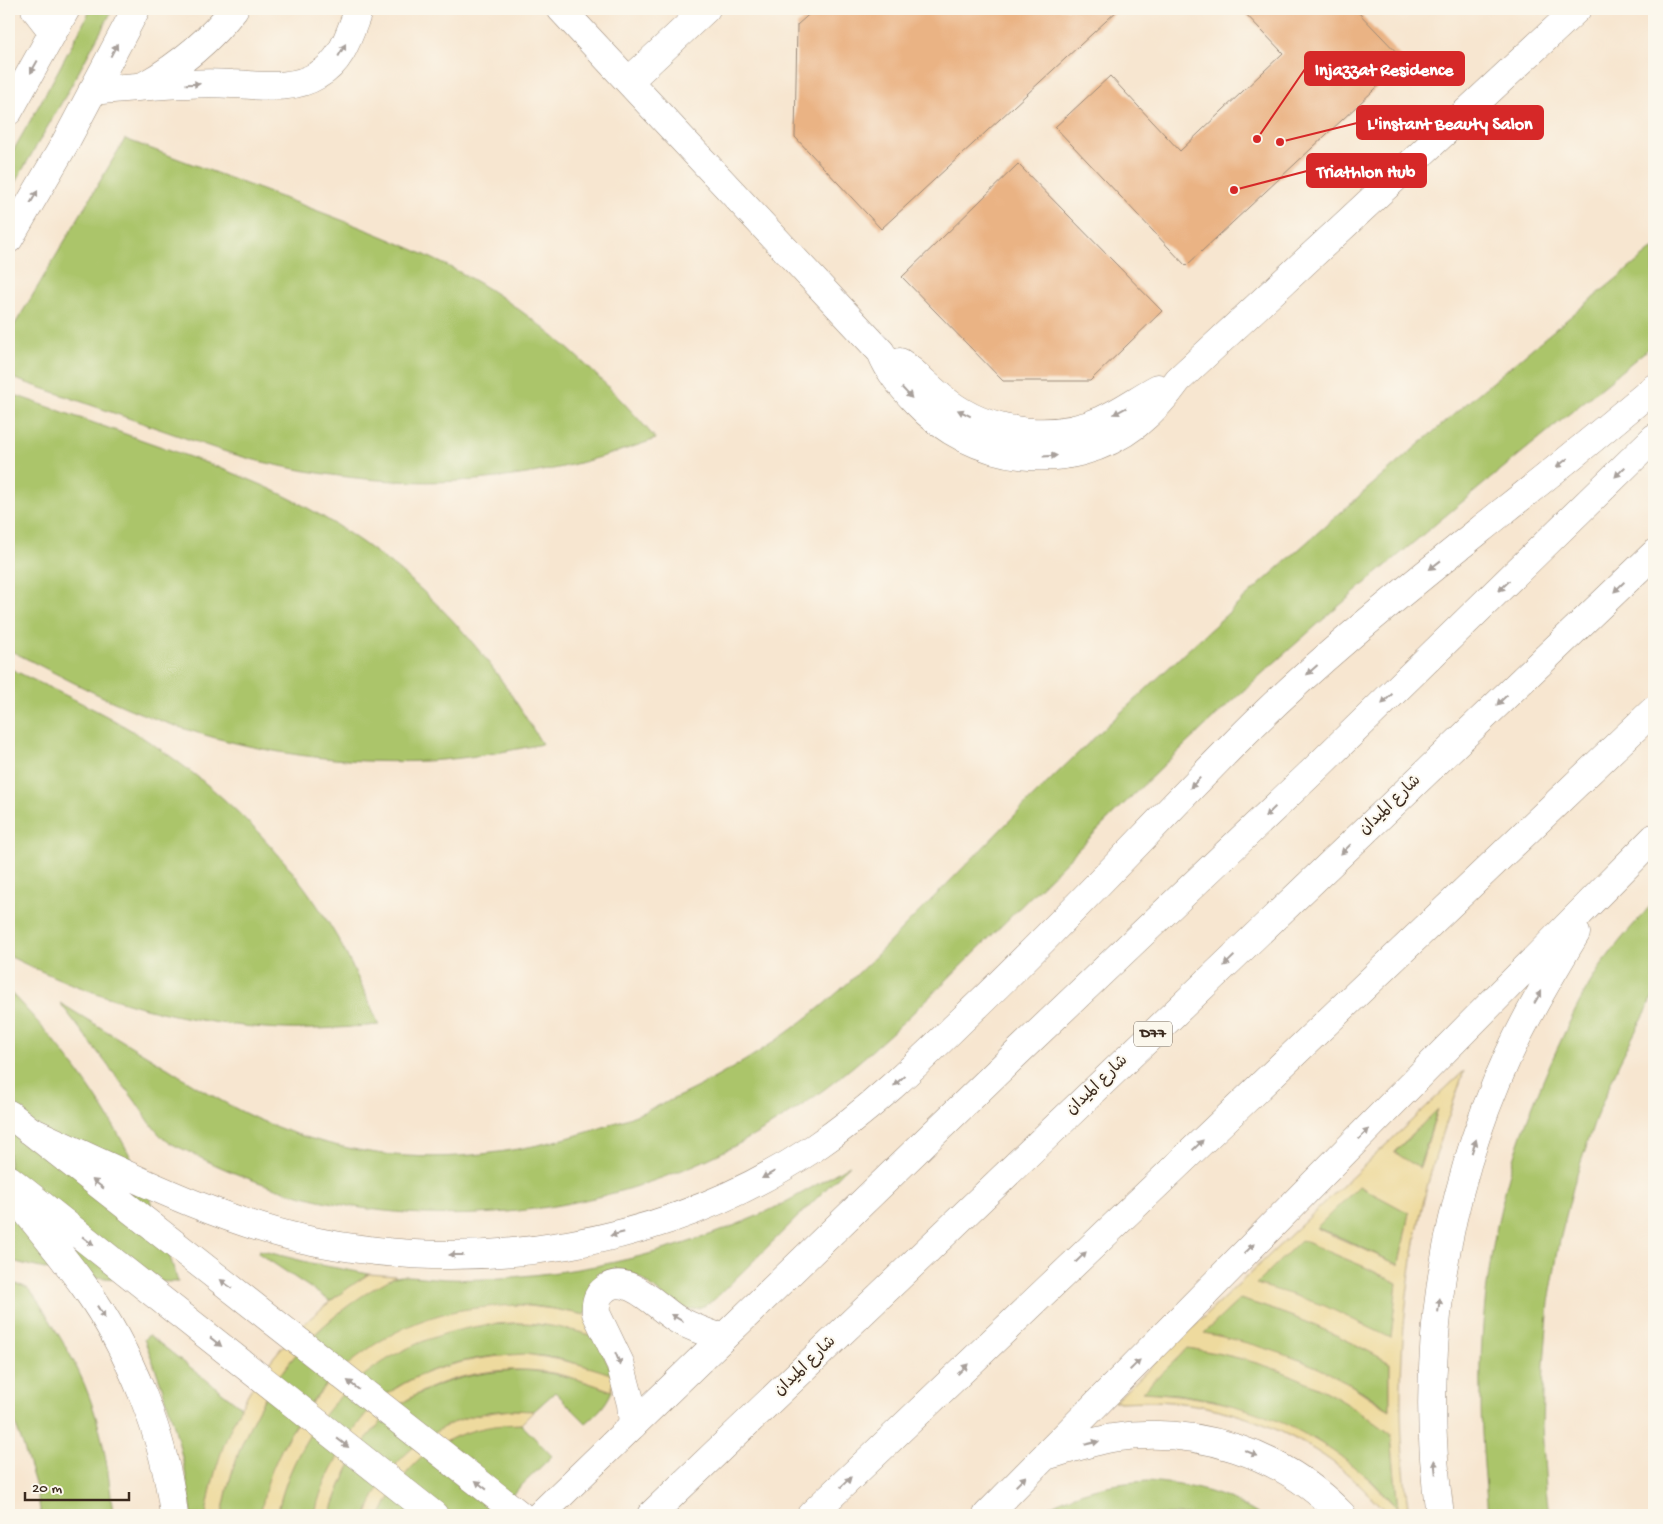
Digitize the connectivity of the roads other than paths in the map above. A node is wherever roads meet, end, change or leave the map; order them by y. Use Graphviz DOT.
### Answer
graph roads {
  1 [pos="35,9"];
  2 [pos="136,9"];
  3 [pos="234,9"];
  4 [pos="359,9"];
  5 [pos="561,9"];
  6 [pos="706,9"];
  7 [pos="1577,9"];
  8 [pos="59,20"];
  9 [pos="629,81"];
  10 [pos="141,86"];
  11 [pos="92,92"];
  12 [pos="9,111"];
  13 [pos="9,239"];
  14 [pos="1654,388"];
  15 [pos="1654,438"];
  16 [pos="1654,554"];
  17 [pos="1654,710"];
  18 [pos="1654,838"];
  19 [pos="1600,894"];
  20 [pos="19,1122"];
  21 [pos="9,1179"];
  22 [pos="9,1188"];
  23 [pos="722,1338"];
  24 [pos="633,1425"];
  25 [pos="1045,1457"];
  26 [pos="174,1515"];
  27 [pos="434,1515"];
  28 [pos="520,1515"];
  29 [pos="540,1515"];
  30 [pos="651,1515"];
  31 [pos="811,1515"];
  32 [pos="987,1515"];
  33 [pos="1342,1515"];
  34 [pos="1440,1515"];
  1 -- 8 [label="main road"];
  11 -- 2 [label="main road, one-way"];
  3 -- 10 [label="main road"];
  10 -- 4 [label="main road, one-way"];
  5 -- 9 [label="main road"];
  6 -- 9 [label="main road"];
  7 -- 9 [label="main road"];
  8 -- 12 [label="main road, one-way"];
  10 -- 11 [label="main road"];
  13 -- 11 [label="main road, one-way"];
  14 -- 20 [label="main road, one-way"];
  15 -- 23 [label="main road, one-way"];
  16 -- 30 [label="main road, شارع الميدان / D77, one-way"];
  31 -- 17 [label="main road, one-way"];
  18 -- 19 [label="main road"];
  25 -- 19 [label="main road, one-way"];
  34 -- 19 [label="main road, one-way"];
  28 -- 20 [label="main road, one-way"];
  21 -- 27 [label="main road, one-way"];
  22 -- 26 [label="main road, one-way"];
  23 -- 24 [label="main road"];
  23 -- 24 [label="main road, one-way"];
  24 -- 29 [label="main road"];
  32 -- 25 [label="main road, one-way"];
  25 -- 33 [label="main road, one-way"];
}
